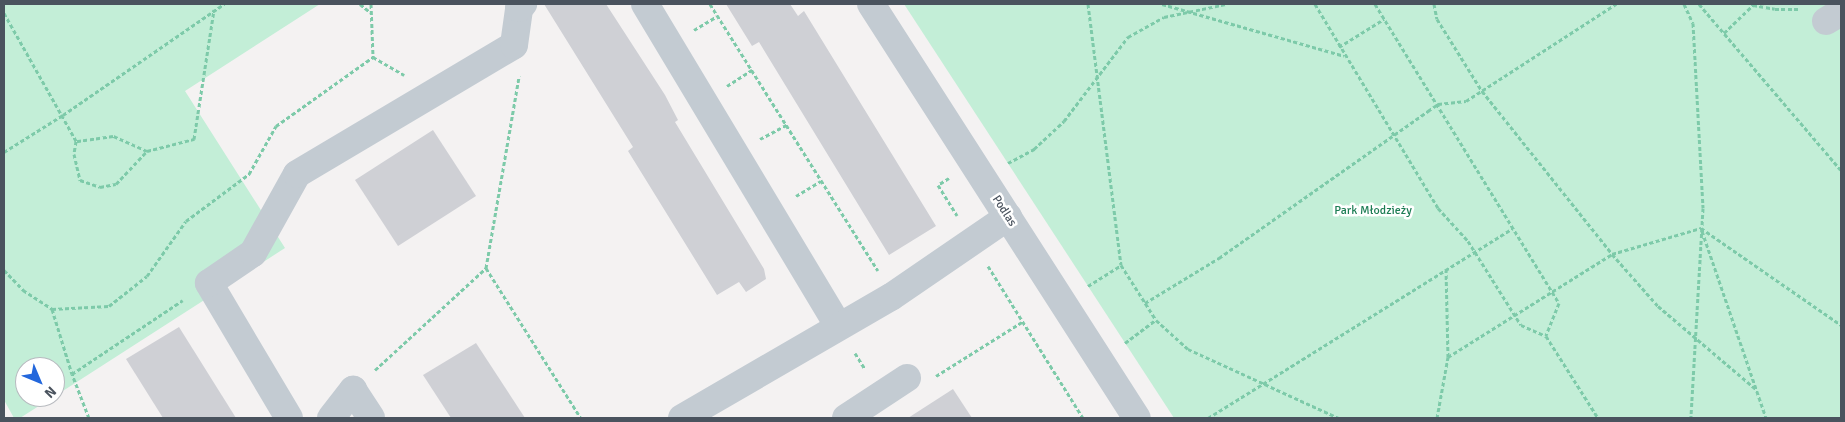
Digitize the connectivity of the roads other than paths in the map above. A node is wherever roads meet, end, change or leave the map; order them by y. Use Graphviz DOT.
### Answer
graph roads {
  1 [pos="523,4"];
  2 [pos="645,4"];
  3 [pos="871,4"];
  4 [pos="1008,217"];
  5 [pos="838,325"];
  6 [pos="907,378"];
  7 [pos="289,418"];
  8 [pos="331,418"];
  9 [pos="371,418"];
  10 [pos="682,418"];
  11 [pos="846,418"];
  12 [pos="1137,418"];
  1 -- 7 [label="street"];
  2 -- 5 [label="street"];
  3 -- 4 [label="street, Podlas"];
  4 -- 5 [label="street"];
  4 -- 12 [label="street, Podlas"];
  5 -- 10 [label="street"];
  6 -- 11 [label="street"];
  8 -- 9 [label="street"];
}
